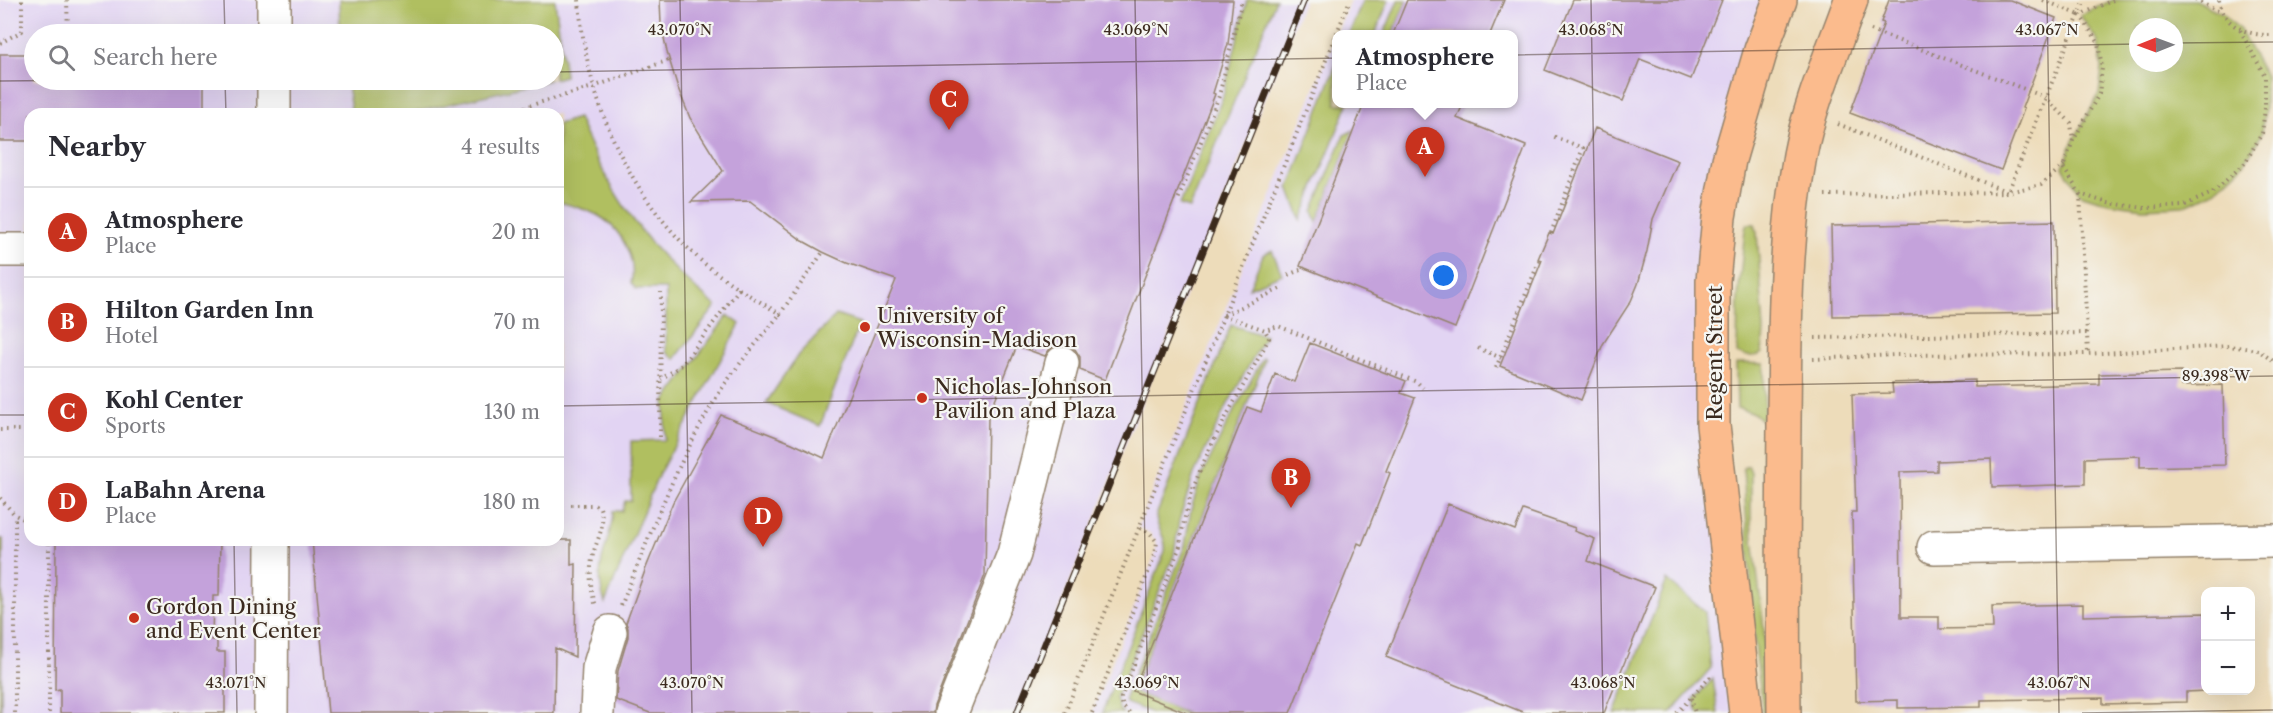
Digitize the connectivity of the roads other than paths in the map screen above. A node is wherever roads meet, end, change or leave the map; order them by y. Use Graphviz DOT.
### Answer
graph roads {
  1 [pos="274,0"];
  2 [pos="1780,0"];
  3 [pos="1858,14"];
  4 [pos="274,24"];
  5 [pos="274,90"];
  6 [pos="274,108"];
  7 [pos="0,250"];
  8 [pos="24,250"];
  9 [pos="1062,363"];
  10 [pos="2273,541"];
  11 [pos="272,546"];
  12 [pos="1934,547"];
  13 [pos="612,628"];
  14 [pos="271,713"];
  15 [pos="597,713"];
  16 [pos="951,713"];
  17 [pos="1746,713"];
  18 [pos="1784,713"];
  1 -- 4 [label="street"];
  2 -- 17 [label="main road, Regent Street"];
  3 -- 18 [label="main road"];
  5 -- 6 [label="street"];
  7 -- 8 [label="street"];
  9 -- 16 [label="street"];
  10 -- 12 [label="street"];
  11 -- 14 [label="street"];
  13 -- 15 [label="street"];
}
